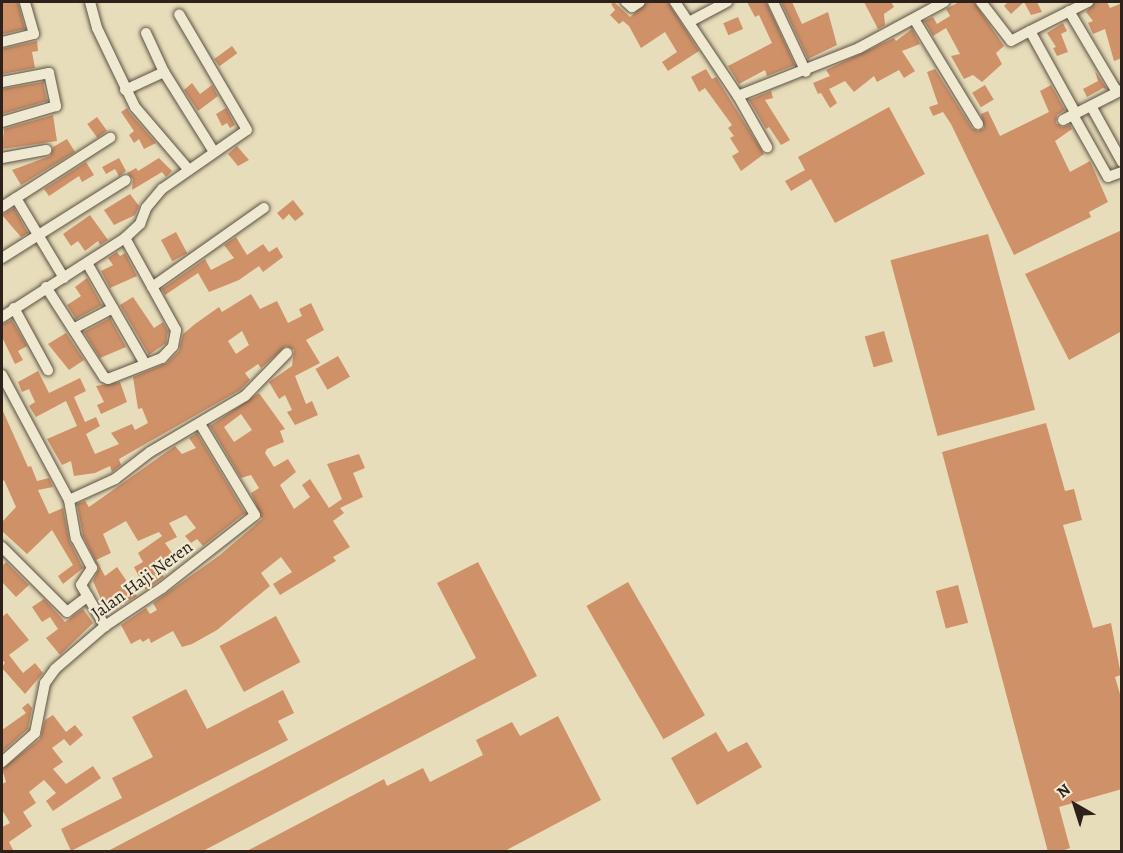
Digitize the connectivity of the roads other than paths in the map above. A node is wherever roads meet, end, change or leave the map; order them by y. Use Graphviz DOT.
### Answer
graph roads {
  1 [pos="25,2"];
  2 [pos="90,2"];
  3 [pos="626,2"];
  4 [pos="640,2"];
  5 [pos="675,2"];
  6 [pos="727,2"];
  7 [pos="772,2"];
  8 [pos="981,2"];
  9 [pos="1088,2"];
  10 [pos="938,3"];
  11 [pos="1069,11"];
  12 [pos="179,14"];
  13 [pos="914,19"];
  14 [pos="689,22"];
  15 [pos="1030,31"];
  16 [pos="146,33"];
  17 [pos="2,42"];
  18 [pos="164,72"];
  19 [pos="806,72"];
  20 [pos="2,82"];
  21 [pos="125,90"];
  22 [pos="1120,91"];
  23 [pos="738,96"];
  24 [pos="1091,106"];
  25 [pos="1071,116"];
  26 [pos="2,122"];
  27 [pos="978,124"];
  28 [pos="110,138"];
  29 [pos="767,147"];
  30 [pos="46,150"];
  31 [pos="214,152"];
  32 [pos="2,158"];
  33 [pos="1122,162"];
  34 [pos="187,168"];
  35 [pos="1122,172"];
  36 [pos="126,180"];
  37 [pos="16,198"];
  38 [pos="2,207"];
  39 [pos="264,208"];
  40 [pos="39,236"];
  41 [pos="125,238"];
  42 [pos="2,258"];
  43 [pos="87,263"];
  44 [pos="64,278"];
  45 [pos="46,287"];
  46 [pos="152,287"];
  47 [pos="14,308"];
  48 [pos="113,308"];
  49 [pos="2,317"];
  50 [pos="73,328"];
  51 [pos="287,353"];
  52 [pos="145,364"];
  53 [pos="48,370"];
  54 [pos="2,375"];
  55 [pos="200,424"];
  56 [pos="69,500"];
  57 [pos="2,547"];
  58 [pos="88,596"];
  59 [pos="105,626"];
  60 [pos="2,762"];
  1 -- 17 [label="street"];
  2 -- 21 [label="street"];
  3 -- 4 [label="street"];
  5 -- 14 [label="street"];
  6 -- 14 [label="street"];
  7 -- 19 [label="street"];
  8 -- 15 [label="street"];
  9 -- 11 [label="street"];
  10 -- 13 [label="street"];
  11 -- 15 [label="street"];
  11 -- 22 [label="street"];
  12 -- 31 [label="street"];
  13 -- 19 [label="street"];
  13 -- 27 [label="street"];
  14 -- 23 [label="street"];
  15 -- 25 [label="street"];
  16 -- 18 [label="street"];
  18 -- 21 [label="street"];
  18 -- 31 [label="street"];
  19 -- 23 [label="street"];
  20 -- 26 [label="street"];
  21 -- 34 [label="street"];
  22 -- 24 [label="street"];
  23 -- 29 [label="street"];
  24 -- 25 [label="street"];
  24 -- 33 [label="street"];
  25 -- 35 [label="street"];
  28 -- 37 [label="street"];
  30 -- 32 [label="street"];
  31 -- 34 [label="street"];
  34 -- 41 [label="street"];
  36 -- 40 [label="street"];
  37 -- 38 [label="street"];
  37 -- 40 [label="street"];
  39 -- 46 [label="street"];
  40 -- 42 [label="street"];
  40 -- 44 [label="street"];
  41 -- 43 [label="street"];
  41 -- 46 [label="street"];
  43 -- 44 [label="street"];
  43 -- 48 [label="street"];
  44 -- 45 [label="street"];
  45 -- 47 [label="street"];
  45 -- 50 [label="street"];
  46 -- 52 [label="street"];
  47 -- 49 [label="street"];
  47 -- 53 [label="street"];
  48 -- 50 [label="street"];
  48 -- 52 [label="street"];
  50 -- 52 [label="street"];
  51 -- 55 [label="street"];
  54 -- 56 [label="street"];
  55 -- 56 [label="street"];
  55 -- 59 [label="street, Jalan Haji Neren"];
  56 -- 58 [label="street"];
  57 -- 58 [label="street"];
  58 -- 59 [label="street"];
  59 -- 60 [label="street, Jalan Haji Neren"];
}
